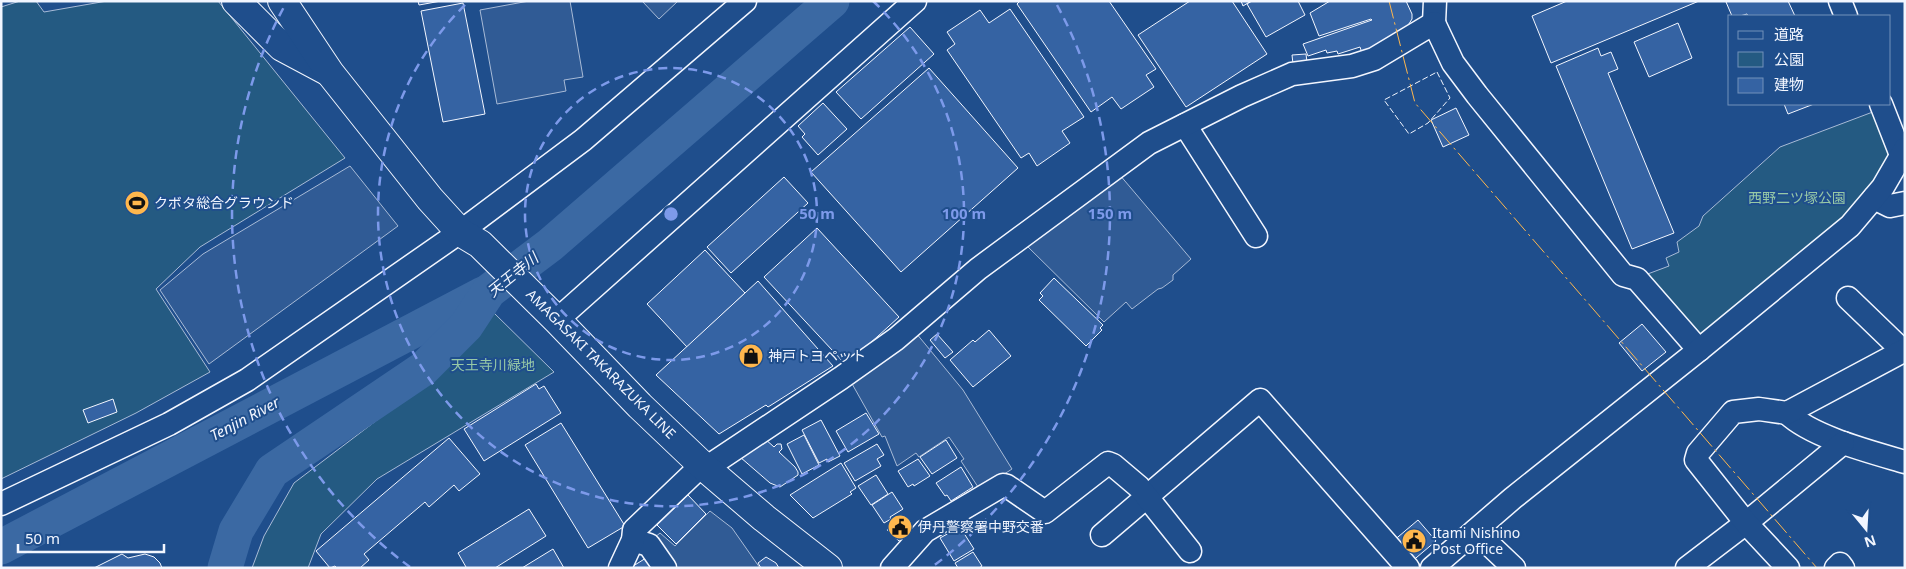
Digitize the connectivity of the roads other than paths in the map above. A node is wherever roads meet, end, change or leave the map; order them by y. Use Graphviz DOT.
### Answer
graph roads {
  1 [pos="236,1"];
  2 [pos="282,1"];
  3 [pos="745,1"];
  4 [pos="915,1"];
  5 [pos="1840,1"];
  6 [pos="1434,12"];
  7 [pos="1846,15"];
  8 [pos="330,73"];
  9 [pos="1881,105"];
  10 [pos="1185,125"];
  11 [pos="1903,152"];
  12 [pos="1874,198"];
  13 [pos="1905,202"];
  14 [pos="1247,226"];
  15 [pos="470,238"];
  16 [pos="1848,298"];
  17 [pos="552,315"];
  18 [pos="1699,350"];
  19 [pos="1903,350"];
  20 [pos="1787,413"];
  21 [pos="1843,443"];
  22 [pos="1905,462"];
  23 [pos="704,467"];
  24 [pos="1146,496"];
  25 [pos="1,504"];
  26 [pos="1746,522"];
  27 [pos="1475,531"];
  28 [pos="1102,535"];
  29 [pos="633,540"];
  30 [pos="1190,551"];
  31 [pos="620,568"];
  32 [pos="665,568"];
  33 [pos="828,568"];
  34 [pos="892,568"];
  35 [pos="1408,568"];
  36 [pos="1432,568"];
  37 [pos="1514,568"];
  38 [pos="1687,568"];
  39 [pos="1788,568"];
  40 [pos="1836,568"];
  41 [pos="1843,568"];
  1 -- 8 [label="main road"];
  2 -- 8 [label="main road, AMAGASAKI TAKARAZUKA LINE"];
  3 -- 15 [label="street"];
  4 -- 17 [label="street"];
  5 -- 7 [label="street"];
  6 -- 10 [label="street"];
  6 -- 18 [label="street"];
  8 -- 15 [label="main road, AMAGASAKI TAKARAZUKA LINE"];
  9 -- 11 [label="street"];
  10 -- 14 [label="street"];
  10 -- 23 [label="street"];
  11 -- 12 [label="street"];
  12 -- 13 [label="street"];
  12 -- 18 [label="street"];
  15 -- 17 [label="main road, AMAGASAKI TAKARAZUKA LINE"];
  15 -- 25 [label="street"];
  16 -- 19 [label="street"];
  17 -- 23 [label="main road, AMAGASAKI TAKARAZUKA LINE"];
  18 -- 27 [label="street"];
  19 -- 20 [label="street"];
  20 -- 21 [label="street"];
  20 -- 26 [label="street"];
  21 -- 22 [label="street"];
  21 -- 26 [label="street"];
  23 -- 29 [label="street"];
  23 -- 33 [label="main road, AMAGASAKI TAKARAZUKA LINE"];
  24 -- 28 [label="street"];
  24 -- 30 [label="street"];
  24 -- 34 [label="street"];
  24 -- 35 [label="street"];
  26 -- 38 [label="street"];
  26 -- 39 [label="street"];
  27 -- 36 [label="street"];
  27 -- 37 [label="street"];
  29 -- 31 [label="street"];
  29 -- 32 [label="street"];
  40 -- 41 [label="street"];
}
